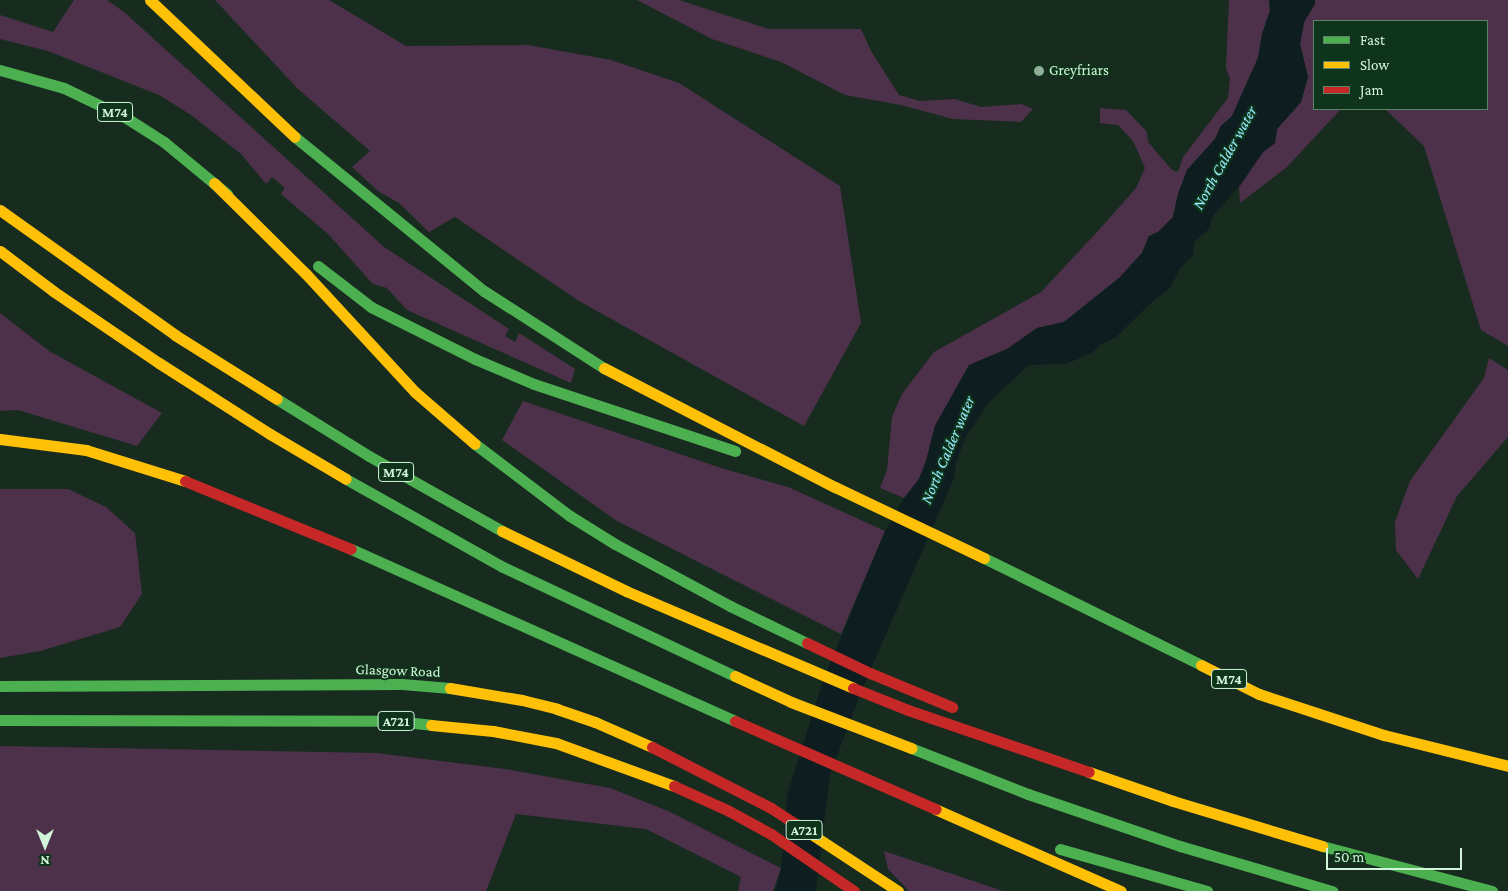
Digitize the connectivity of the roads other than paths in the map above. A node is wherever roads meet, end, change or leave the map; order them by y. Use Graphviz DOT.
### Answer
graph roads {
  1 [pos="150,0"];
  2 [pos="0,70"];
  3 [pos="214,184"];
  4 [pos="0,210"];
  5 [pos="0,251"];
  6 [pos="0,438"];
  7 [pos="835,487"];
  8 [pos="0,686"];
  9 [pos="962,712"];
  10 [pos="0,720"];
  11 [pos="1008,731"];
  12 [pos="1508,766"];
  13 [pos="1173,801"];
  14 [pos="952,817"];
  15 [pos="854,891"];
  16 [pos="898,891"];
  17 [pos="1121,891"];
  18 [pos="1208,891"];
  19 [pos="1332,891"];
  20 [pos="1492,891"];
  1 -- 7 [label="main road, M74"];
  2 -- 3 [label="main road, M74"];
  3 -- 7 [label="main road, M74"];
  3 -- 9 [label="main road, M74"];
  4 -- 13 [label="main road, M74"];
  5 -- 19 [label="main road, M74"];
  6 -- 14 [label="main road"];
  7 -- 12 [label="main road, M74"];
  8 -- 16 [label="main road, Glasgow Road / A721"];
  10 -- 15 [label="main road, A721"];
  11 -- 13 [label="main road, M74"];
  13 -- 20 [label="main road, M74"];
  14 -- 17 [label="main road"];
  14 -- 18 [label="main road"];
}
